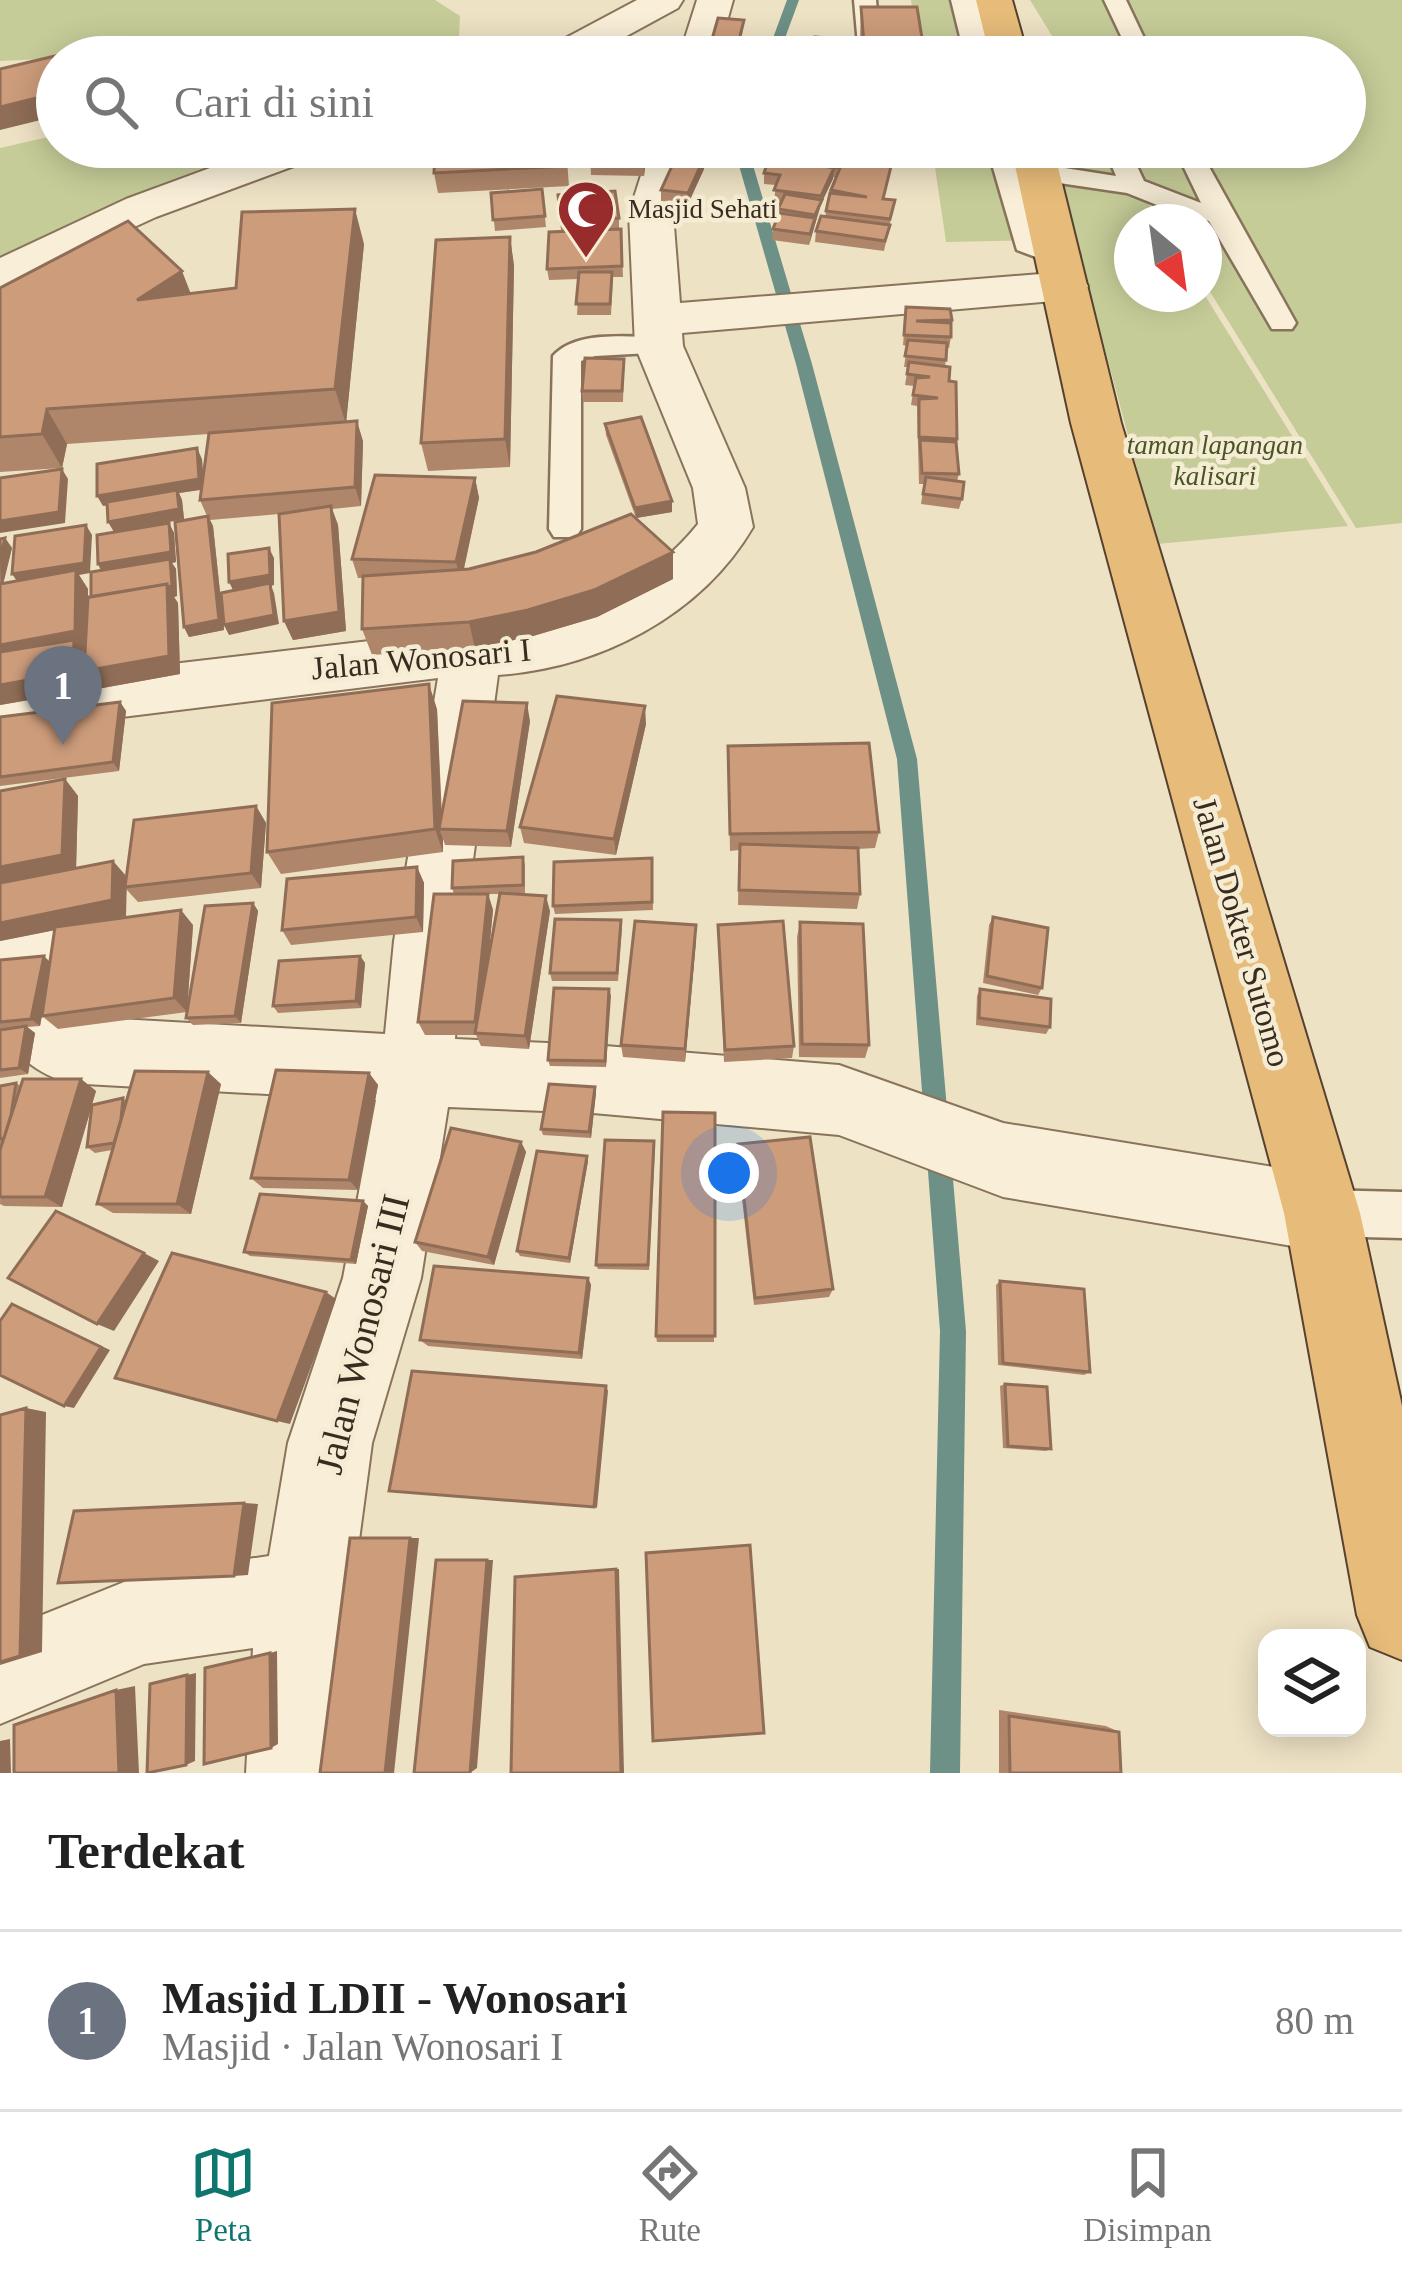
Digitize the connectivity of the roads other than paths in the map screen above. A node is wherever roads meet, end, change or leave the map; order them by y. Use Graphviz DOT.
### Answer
graph roads {
  1 [pos="665,0"];
  2 [pos="715,0"];
  3 [pos="865,0"];
  4 [pos="967,0"];
  5 [pos="994,0"];
  6 [pos="1115,0"];
  7 [pos="598,36"];
  8 [pos="704,36"];
  9 [pos="868,36"];
  10 [pos="976,36"];
  11 [pos="1003,36"];
  12 [pos="1132,36"];
  13 [pos="249,168"];
  14 [pos="665,168"];
  15 [pos="1029,168"];
  16 [pos="1070,168"];
  17 [pos="1125,168"];
  18 [pos="1196,168"];
  19 [pos="1133,186"];
  20 [pos="1176,204"];
  21 [pos="1214,204"];
  22 [pos="1222,220"];
  23 [pos="1062,270"];
  24 [pos="0,275"];
  25 [pos="1282,323"];
  26 [pos="667,328"];
  27 [pos="565,529"];
  28 [pos="472,651"];
  29 [pos="0,708"];
  30 [pos="0,951"];
  31 [pos="417,1072"];
  32 [pos="1322,1213"];
  33 [pos="1402,1215"];
  34 [pos="307,1596"];
  35 [pos="1402,1615"];
  36 [pos="0,1678"];
  37 [pos="294,1773"];
  1 -- 7 [label="street"];
  2 -- 8 [label="street"];
  3 -- 9 [label="lane"];
  4 -- 10 [label="street"];
  5 -- 11 [label="highway"];
  6 -- 12 [label="lane"];
  13 -- 24 [label="street"];
  14 -- 26 [label="street, Jalan Wonosari I"];
  15 -- 23 [label="highway, Jalan Dokter Sutomo"];
  16 -- 19 [label="lane"];
  17 -- 19 [label="lane"];
  18 -- 21 [label="lane"];
  19 -- 20 [label="lane"];
  22 -- 25 [label="lane"];
  23 -- 26 [label="street"];
  23 -- 32 [label="highway, Jalan Dokter Sutomo"];
  26 -- 27 [label="lane"];
  26 -- 28 [label="street, Jalan Wonosari I"];
  28 -- 29 [label="street, Jalan Wonosari I"];
  28 -- 31 [label="street, Jalan Wonosari III"];
  30 -- 31 [label="street"];
  31 -- 32 [label="street"];
  31 -- 34 [label="street, Jalan Wonosari III"];
  32 -- 33 [label="lane"];
  32 -- 35 [label="highway, Jalan Dokter Sutomo"];
  34 -- 36 [label="street"];
  34 -- 37 [label="street, Jalan Wonosari III"];
}
